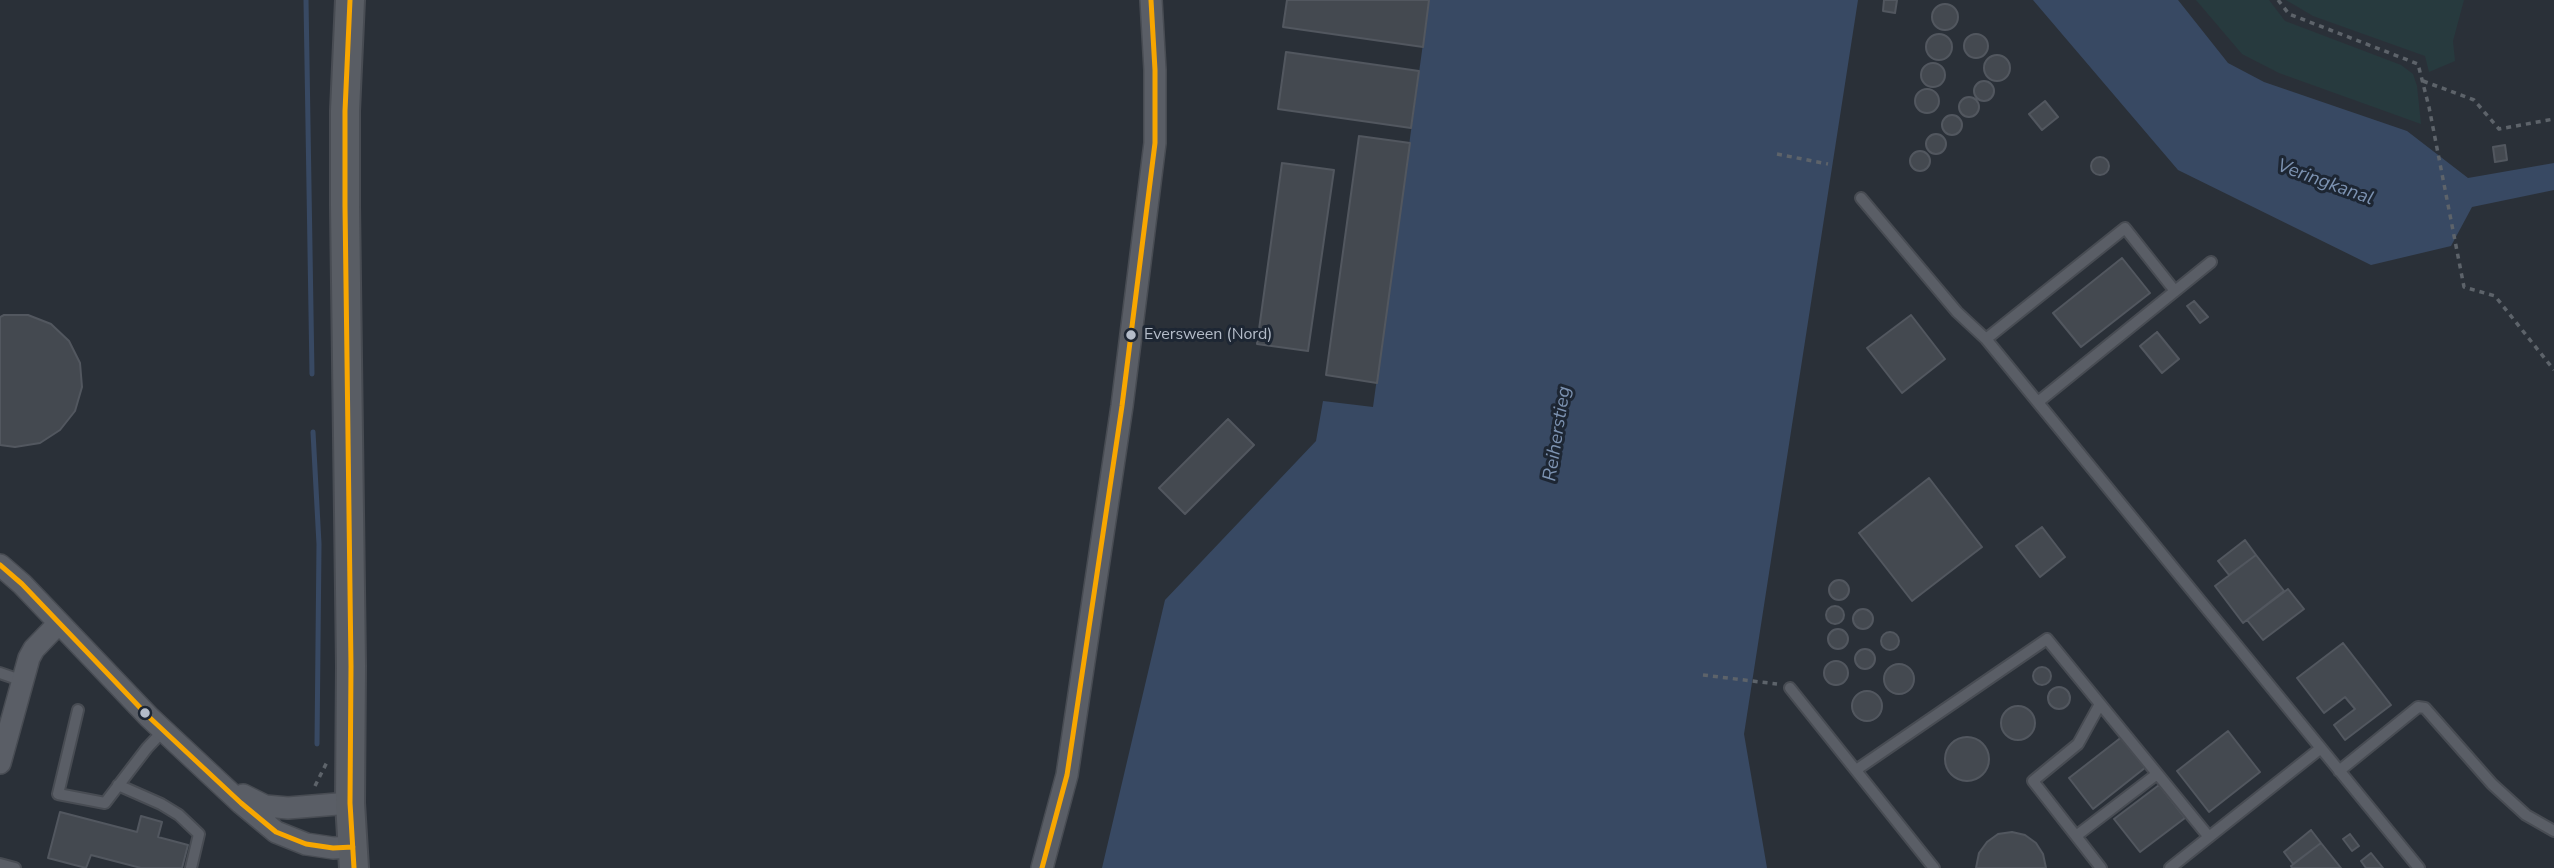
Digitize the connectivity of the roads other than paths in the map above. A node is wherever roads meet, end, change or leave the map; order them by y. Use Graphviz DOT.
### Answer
graph roads {
  1 [pos="350,0"];
  2 [pos="1151,0"];
  3 [pos="1861,198"];
  4 [pos="2211,262"];
  5 [pos="2175,291"];
  6 [pos="1986,339"];
  7 [pos="2038,402"];
  8 [pos="0,565"];
  9 [pos="59,623"];
  10 [pos="0,673"];
  11 [pos="23,681"];
  12 [pos="1790,688"];
  13 [pos="2099,704"];
  14 [pos="78,710"];
  15 [pos="164,730"];
  16 [pos="2321,748"];
  17 [pos="193,758"];
  18 [pos="0,763"];
  19 [pos="1856,770"];
  20 [pos="2339,771"];
  21 [pos="2157,774"];
  22 [pos="118,785"];
  23 [pos="350,803"];
  24 [pos="2554,831"];
  25 [pos="2076,836"];
  26 [pos="2208,837"];
  27 [pos="353,857"];
  28 [pos="0,864"];
  29 [pos="15,868"];
  30 [pos="191,868"];
  31 [pos="1042,868"];
  32 [pos="1934,868"];
  33 [pos="2101,868"];
  34 [pos="2170,868"];
  35 [pos="2419,868"];
  1 -- 23 [label="main road"];
  2 -- 31 [label="street"];
  3 -- 6 [label="lane"];
  4 -- 5 [label="lane"];
  5 -- 6 [label="lane"];
  5 -- 7 [label="lane"];
  6 -- 7 [label="lane"];
  7 -- 16 [label="lane"];
  8 -- 9 [label="street"];
  9 -- 11 [label="street"];
  9 -- 15 [label="street"];
  10 -- 11 [label="lane"];
  11 -- 18 [label="street"];
  12 -- 19 [label="lane"];
  13 -- 19 [label="lane"];
  13 -- 21 [label="lane"];
  13 -- 25 [label="lane"];
  14 -- 22 [label="lane"];
  15 -- 17 [label="street"];
  15 -- 22 [label="lane"];
  16 -- 20 [label="lane"];
  16 -- 26 [label="lane"];
  17 -- 23 [label="street"];
  17 -- 27 [label="street"];
  19 -- 32 [label="lane"];
  20 -- 24 [label="lane"];
  20 -- 35 [label="lane"];
  21 -- 25 [label="lane"];
  21 -- 26 [label="lane"];
  22 -- 30 [label="lane"];
  23 -- 27 [label="main road"];
  25 -- 33 [label="lane"];
  26 -- 34 [label="lane"];
  28 -- 29 [label="lane"];
}
